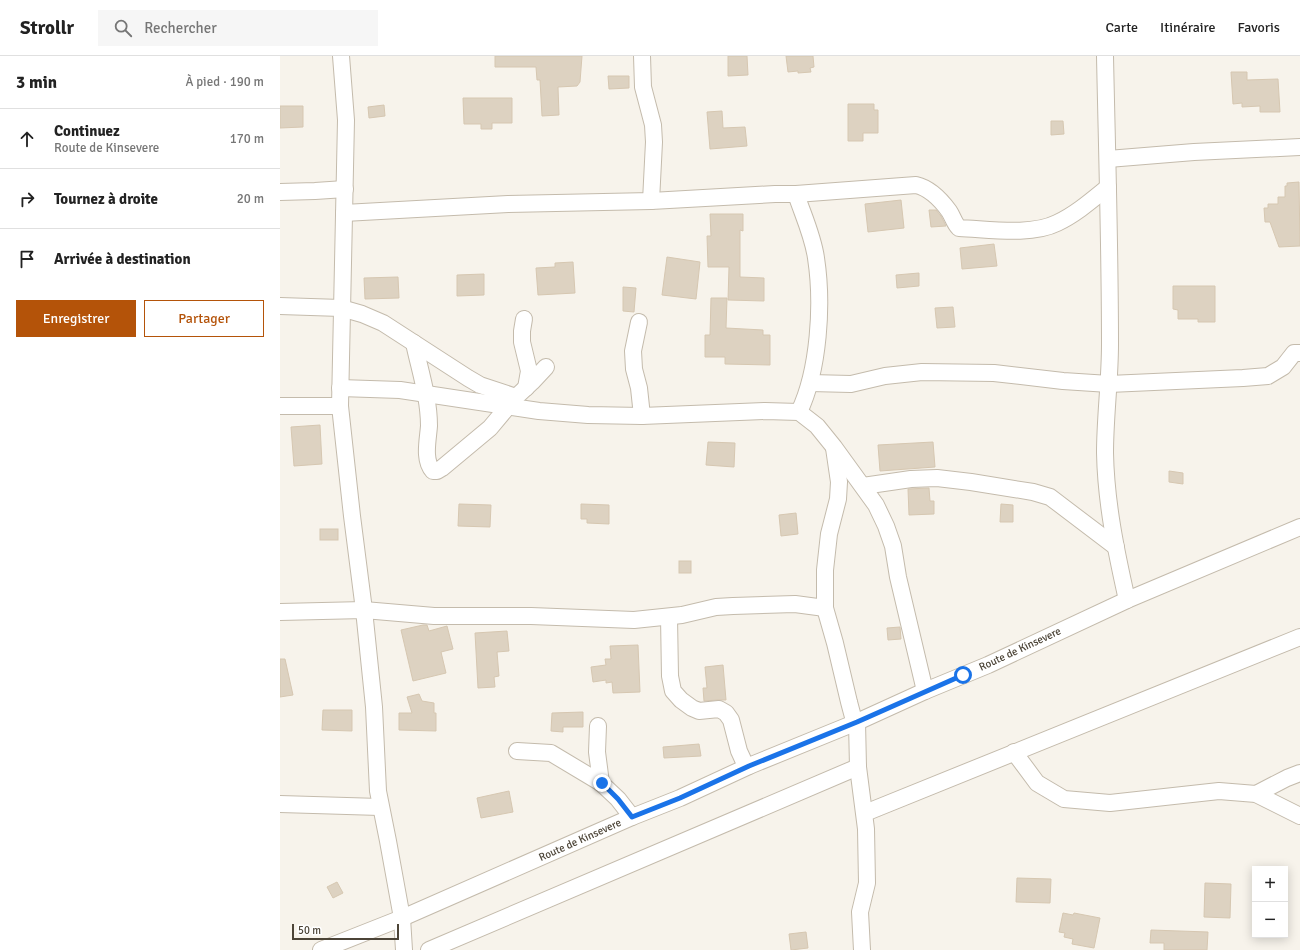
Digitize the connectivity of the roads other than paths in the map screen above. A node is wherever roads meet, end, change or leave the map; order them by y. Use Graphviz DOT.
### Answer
graph roads {
  1 [pos="341,56"];
  2 [pos="642,56"];
  3 [pos="1105,56"];
  4 [pos="1300,147"];
  5 [pos="1108,159"];
  6 [pos="1108,187"];
  7 [pos="345,189"];
  8 [pos="280,192"];
  9 [pos="796,194"];
  10 [pos="651,201"];
  11 [pos="344,213"];
  12 [pos="280,306"];
  13 [pos="341,308"];
  14 [pos="524,319"];
  15 [pos="638,322"];
  16 [pos="414,343"];
  17 [pos="1300,353"];
  18 [pos="546,367"];
  19 [pos="810,383"];
  20 [pos="1109,384"];
  21 [pos="340,388"];
  22 [pos="426,394"];
  23 [pos="516,397"];
  24 [pos="280,406"];
  25 [pos="340,406"];
  26 [pos="799,412"];
  27 [pos="642,416"];
  28 [pos="834,447"];
  29 [pos="863,486"];
  30 [pos="1300,527"];
  31 [pos="1116,547"];
  32 [pos="1127,600"];
  33 [pos="825,608"];
  34 [pos="364,610"];
  35 [pos="280,612"];
  36 [pos="669,617"];
  37 [pos="1300,636"];
  38 [pos="925,691"];
  39 [pos="857,722"];
  40 [pos="598,726"];
  41 [pos="517,751"];
  42 [pos="1014,752"];
  43 [pos="749,766"];
  44 [pos="858,767"];
  45 [pos="1300,773"];
  46 [pos="602,783"];
  47 [pos="1256,794"];
  48 [pos="280,804"];
  49 [pos="380,807"];
  50 [pos="865,813"];
  51 [pos="1300,816"];
  52 [pos="632,817"];
  53 [pos="402,918"];
  54 [pos="321,950"];
  55 [pos="404,950"];
  56 [pos="429,950"];
  57 [pos="862,950"];
  1 -- 7 [label="street"];
  2 -- 10 [label="street"];
  3 -- 5 [label="street"];
  4 -- 5 [label="street"];
  5 -- 6 [label="street"];
  6 -- 9 [label="street"];
  6 -- 20 [label="street"];
  7 -- 8 [label="street"];
  7 -- 11 [label="street"];
  9 -- 10 [label="street"];
  9 -- 19 [label="street"];
  10 -- 11 [label="street"];
  11 -- 13 [label="street"];
  12 -- 13 [label="street"];
  13 -- 16 [label="street"];
  13 -- 21 [label="street"];
  14 -- 23 [label="street"];
  15 -- 27 [label="street"];
  16 -- 22 [label="street"];
  16 -- 23 [label="street"];
  17 -- 20 [label="street"];
  18 -- 23 [label="street"];
  19 -- 20 [label="street"];
  19 -- 26 [label="street"];
  20 -- 31 [label="street"];
  21 -- 22 [label="street"];
  21 -- 25 [label="street"];
  22 -- 23 [label="street"];
  22 -- 23 [label="street"];
  23 -- 27 [label="street"];
  24 -- 25 [label="street"];
  25 -- 34 [label="street"];
  26 -- 27 [label="street"];
  26 -- 28 [label="street"];
  28 -- 29 [label="street"];
  28 -- 33 [label="street"];
  29 -- 31 [label="street"];
  29 -- 38 [label="street"];
  30 -- 32 [label="street, Route de Kinsevere"];
  31 -- 32 [label="street"];
  32 -- 38 [label="street, Route de Kinsevere"];
  33 -- 36 [label="street"];
  33 -- 39 [label="street"];
  34 -- 35 [label="street"];
  34 -- 36 [label="street"];
  34 -- 49 [label="street"];
  36 -- 43 [label="street"];
  37 -- 42 [label="street"];
  38 -- 39 [label="street, Route de Kinsevere"];
  39 -- 43 [label="street, Route de Kinsevere"];
  39 -- 44 [label="street"];
  40 -- 46 [label="street"];
  41 -- 46 [label="street"];
  42 -- 47 [label="street"];
  42 -- 50 [label="street"];
  43 -- 52 [label="street, Route de Kinsevere"];
  44 -- 50 [label="street"];
  44 -- 56 [label="street"];
  45 -- 47 [label="street"];
  46 -- 52 [label="street"];
  47 -- 51 [label="street"];
  48 -- 49 [label="street"];
  49 -- 53 [label="street"];
  50 -- 57 [label="street"];
  52 -- 53 [label="street, Route de Kinsevere"];
  53 -- 54 [label="street, Route de Kinsevere"];
  53 -- 55 [label="street"];
}
